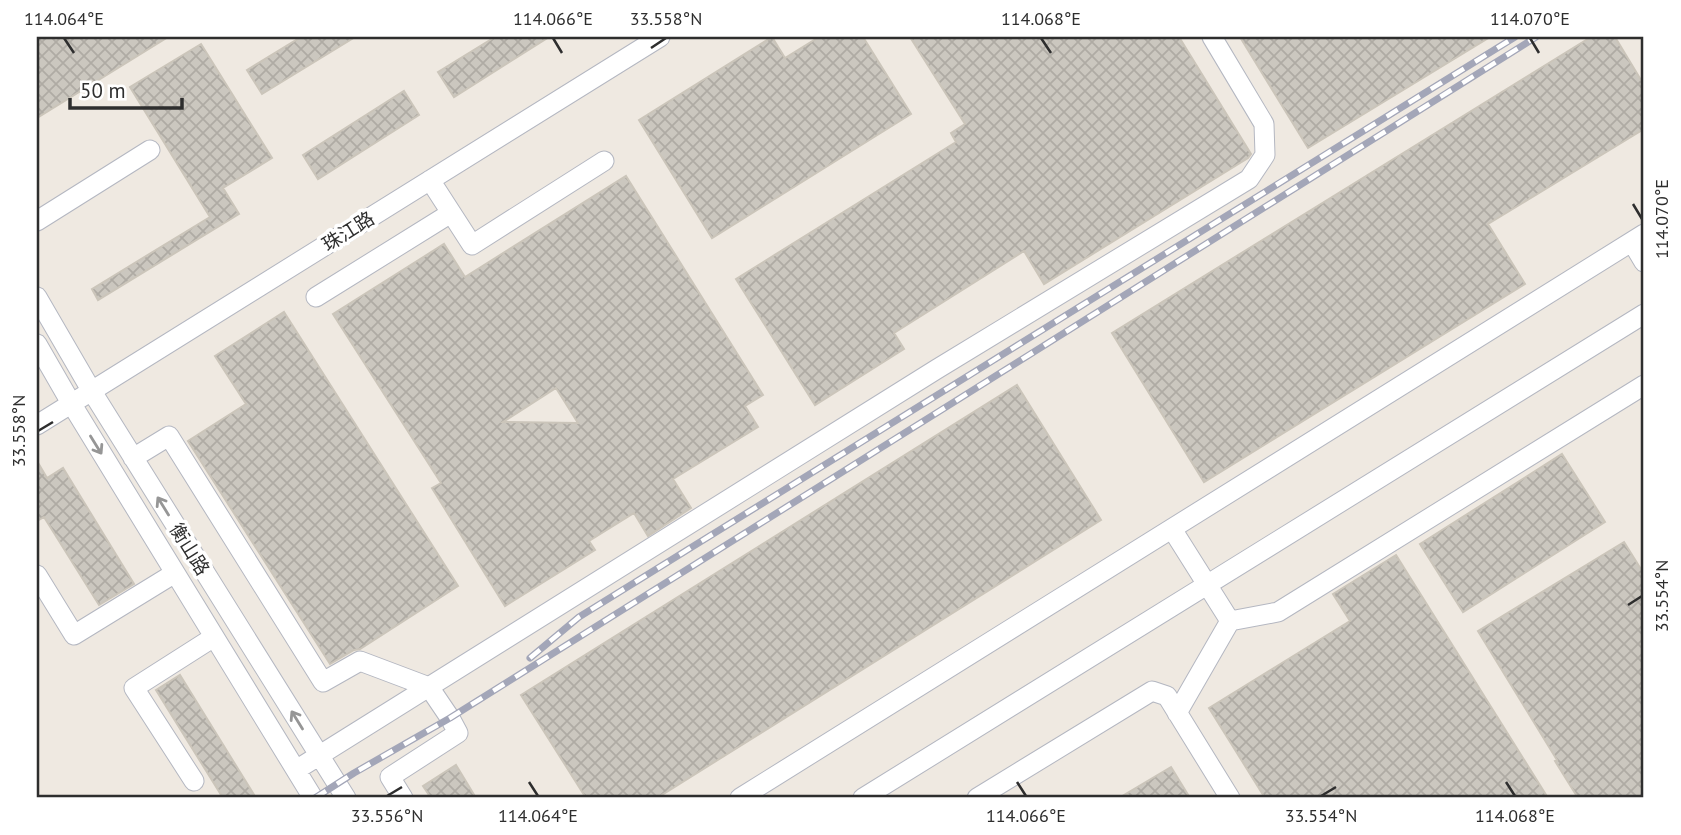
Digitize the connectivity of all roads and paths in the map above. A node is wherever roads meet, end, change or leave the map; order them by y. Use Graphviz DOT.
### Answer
graph roads {
  1 [pos="660,37"];
  2 [pos="1212,37"];
  3 [pos="150,150"];
  4 [pos="604,161"];
  5 [pos="430,180"];
  6 [pos="451,213"];
  7 [pos="37,221"];
  8 [pos="1638,238"];
  9 [pos="1644,262"];
  10 [pos="37,297"];
  11 [pos="316,297"];
  12 [pos="1644,314"];
  13 [pos="37,344"];
  14 [pos="1644,385"];
  15 [pos="91,390"];
  16 [pos="71,404"];
  17 [pos="37,425"];
  18 [pos="133,458"];
  19 [pos="1172,528"];
  20 [pos="175,573"];
  21 [pos="37,575"];
  22 [pos="1208,584"];
  23 [pos="1230,621"];
  24 [pos="214,637"];
  25 [pos="429,687"];
  26 [pos="1177,713"];
  27 [pos="320,756"];
  28 [pos="296,771"];
  29 [pos="194,781"];
  30 [pos="313,798"];
  31 [pos="346,798"];
  32 [pos="403,798"];
  33 [pos="740,798"];
  34 [pos="863,798"];
  35 [pos="977,798"];
  36 [pos="1230,798"];
  1 -- 5 [label="street, 珠江路"];
  2 -- 25 [label="street"];
  3 -- 7 [label="street"];
  4 -- 6 [label="street"];
  5 -- 6 [label="street"];
  5 -- 15 [label="street, 珠江路"];
  6 -- 11 [label="street"];
  8 -- 9 [label="street"];
  8 -- 19 [label="street"];
  10 -- 15 [label="street, 衡山路"];
  12 -- 22 [label="street"];
  13 -- 16 [label="street, 衡山路"];
  14 -- 23 [label="street"];
  15 -- 16 [label="street, 珠江路"];
  15 -- 18 [label="street, 衡山路"];
  16 -- 17 [label="street, 珠江路"];
  16 -- 20 [label="street, 衡山路, one-way"];
  18 -- 25 [label="street"];
  27 -- 18 [label="street, 衡山路, one-way"];
  19 -- 22 [label="street"];
  19 -- 33 [label="street"];
  20 -- 21 [label="street"];
  20 -- 24 [label="street, 衡山路"];
  22 -- 23 [label="street"];
  22 -- 34 [label="street"];
  23 -- 26 [label="street"];
  24 -- 28 [label="street, 衡山路"];
  24 -- 29 [label="street"];
  25 -- 27 [label="street"];
  25 -- 32 [label="street"];
  26 -- 35 [label="street"];
  26 -- 36 [label="street"];
  27 -- 28 [label="street"];
  27 -- 31 [label="street, 衡山路"];
  28 -- 30 [label="street, 衡山路"];
}
